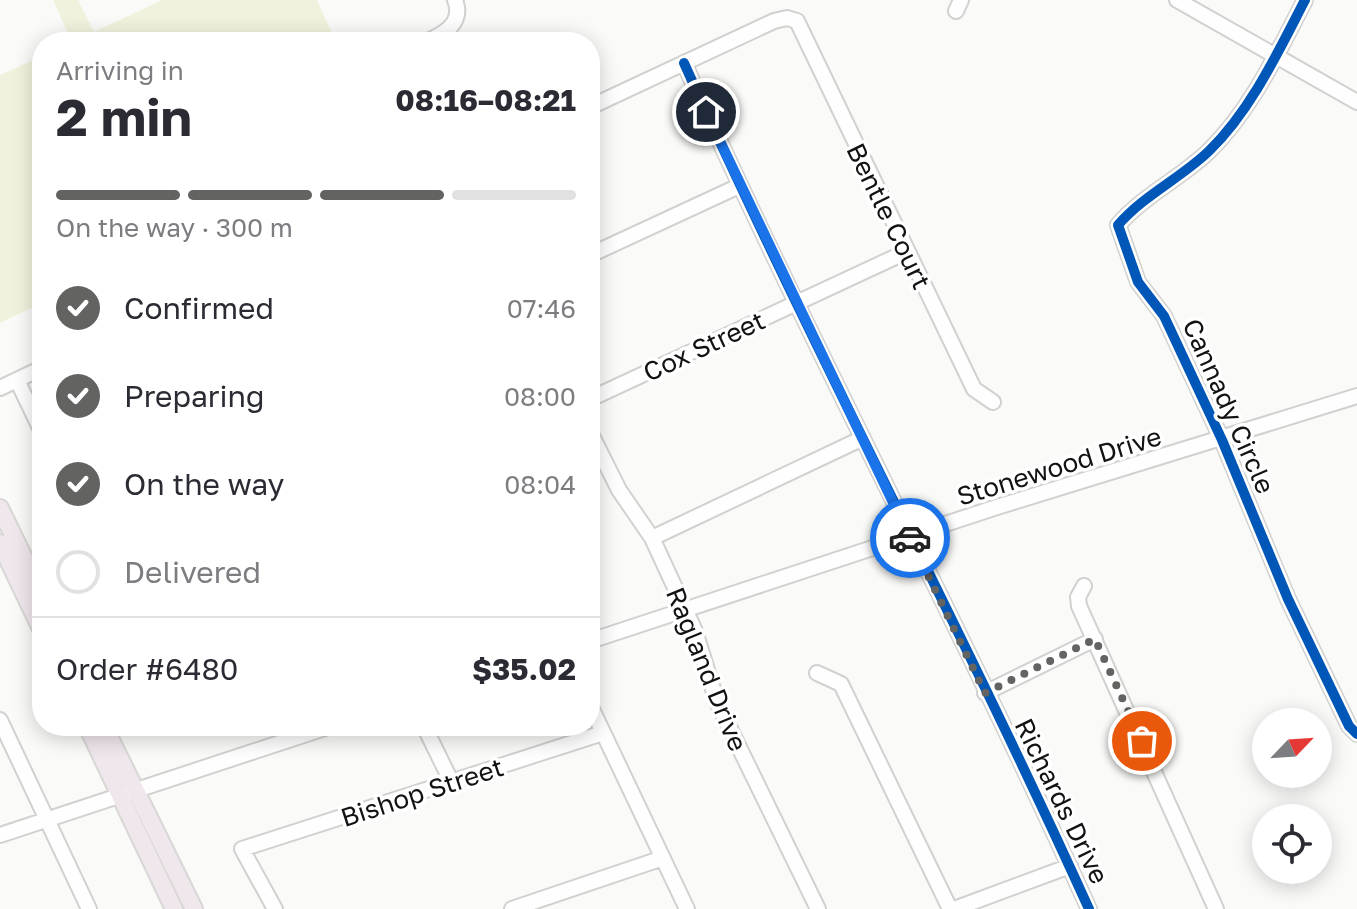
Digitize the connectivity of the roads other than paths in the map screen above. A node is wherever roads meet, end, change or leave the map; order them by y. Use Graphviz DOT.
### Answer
graph roads {
  1 [pos="455,0"];
  2 [pos="1177,0"];
  3 [pos="1305,0"];
  4 [pos="446,32"];
  5 [pos="1277,54"];
  6 [pos="684,63"];
  7 [pos="600,102"];
  8 [pos="1357,102"];
  9 [pos="739,186"];
  10 [pos="600,250"];
  11 [pos="906,252"];
  12 [pos="799,302"];
  13 [pos="32,373"];
  14 [pos="17,380"];
  15 [pos="0,388"];
  16 [pos="600,394"];
  17 [pos="1357,396"];
  18 [pos="993,402"];
  19 [pos="32,411"];
  20 [pos="863,438"];
  21 [pos="1222,440"];
  22 [pos="600,452"];
  23 [pos="0,508"];
  24 [pos="909,537"];
  25 [pos="652,538"];
  26 [pos="0,543"];
  27 [pos="32,574"];
  28 [pos="1084,586"];
  29 [pos="32,610"];
  30 [pos="685,610"];
  31 [pos="600,638"];
  32 [pos="1095,639"];
  33 [pos="817,673"];
  34 [pos="985,693"];
  35 [pos="0,720"];
  36 [pos="600,727"];
  37 [pos="603,733"];
  38 [pos="600,734"];
  39 [pos="1357,734"];
  40 [pos="93,736"];
  41 [pos="107,736"];
  42 [pos="299,736"];
  43 [pos="429,736"];
  44 [pos="594,736"];
  45 [pos="452,783"];
  46 [pos="126,791"];
  47 [pos="45,818"];
  48 [pos="0,835"];
  49 [pos="663,858"];
  50 [pos="1070,866"];
  51 [pos="89,909"];
  52 [pos="174,909"];
  53 [pos="194,909"];
  54 [pos="275,909"];
  55 [pos="512,909"];
  56 [pos="687,909"];
  57 [pos="818,909"];
  58 [pos="952,909"];
  59 [pos="1089,909"];
  60 [pos="1216,909"];
  1 -- 4 [label="street"];
  2 -- 5 [label="street"];
  3 -- 5 [label="street"];
  5 -- 8 [label="street"];
  5 -- 21 [label="street, Cannady Circle"];
  6 -- 7 [label="street"];
  6 -- 9 [label="street, Richards Drive"];
  6 -- 11 [label="street, Bentle Court"];
  9 -- 10 [label="street"];
  9 -- 12 [label="street, Richards Drive"];
  11 -- 12 [label="street, Cox Street"];
  11 -- 18 [label="street, Bentle Court"];
  12 -- 16 [label="street, Cox Street"];
  12 -- 20 [label="street, Richards Drive"];
  13 -- 14 [label="street"];
  14 -- 15 [label="street"];
  14 -- 19 [label="street"];
  17 -- 21 [label="street, Stonewood Drive"];
  20 -- 24 [label="street, Richards Drive"];
  20 -- 25 [label="street"];
  21 -- 24 [label="street, Stonewood Drive"];
  21 -- 39 [label="street, Cannady Circle"];
  22 -- 25 [label="street, Ragland Drive"];
  23 -- 27 [label="main road"];
  24 -- 30 [label="street, Stonewood Drive"];
  24 -- 34 [label="street, Richards Drive"];
  25 -- 30 [label="street, Ragland Drive"];
  26 -- 29 [label="main road"];
  28 -- 32 [label="street"];
  30 -- 31 [label="street, Stonewood Drive"];
  30 -- 57 [label="street, Ragland Drive"];
  32 -- 34 [label="street"];
  32 -- 60 [label="street"];
  33 -- 58 [label="street"];
  34 -- 50 [label="street, Richards Drive"];
  35 -- 47 [label="street"];
  36 -- 37 [label="street"];
  37 -- 38 [label="street, Bishop Street"];
  37 -- 49 [label="street"];
  40 -- 46 [label="main road"];
  41 -- 46 [label="main road"];
  42 -- 46 [label="street"];
  43 -- 45 [label="street"];
  44 -- 45 [label="street, Bishop Street"];
  45 -- 54 [label="street, Bishop Street"];
  46 -- 47 [label="street"];
  46 -- 52 [label="main road"];
  46 -- 53 [label="main road"];
  47 -- 48 [label="street"];
  47 -- 51 [label="street"];
  49 -- 55 [label="street"];
  49 -- 56 [label="street"];
  50 -- 58 [label="street"];
  50 -- 59 [label="street, Richards Drive"];
}
